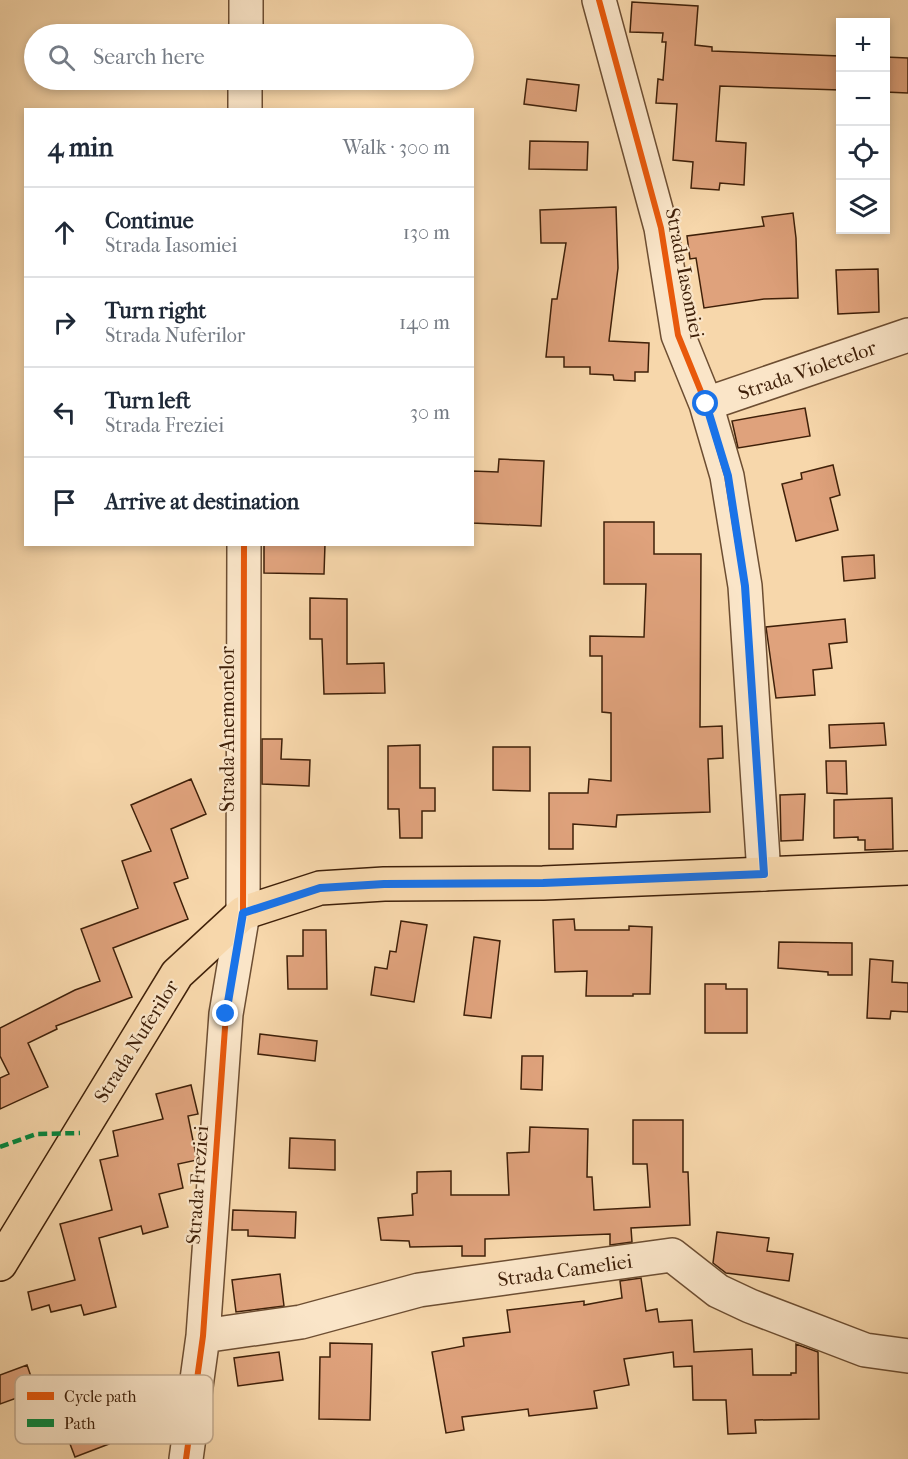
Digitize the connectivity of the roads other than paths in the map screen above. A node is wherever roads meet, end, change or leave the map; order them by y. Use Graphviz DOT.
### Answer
graph roads {
  1 [pos="246,0"];
  2 [pos="599,0"];
  3 [pos="246,24"];
  4 [pos="245,90"];
  5 [pos="245,108"];
  6 [pos="908,335"];
  7 [pos="706,404"];
  8 [pos="244,546"];
  9 [pos="908,868"];
  10 [pos="764,874"];
  11 [pos="243,913"];
  12 [pos="0,1264"];
  13 [pos="203,1336"];
  14 [pos="908,1356"];
  15 [pos="198,1375"];
  16 [pos="188,1444"];
  17 [pos="186,1459"];
  1 -- 3 [label="street"];
  2 -- 7 [label="street, Strada Iasomiei"];
  4 -- 5 [label="street"];
  6 -- 7 [label="street, Strada Violetelor"];
  7 -- 10 [label="street, Strada Iasomiei"];
  8 -- 11 [label="street, Strada Anemonelor"];
  9 -- 10 [label="main road, Strada Nuferilor"];
  10 -- 11 [label="main road, Strada Nuferilor"];
  11 -- 12 [label="main road, Strada Nuferilor"];
  11 -- 13 [label="street, Strada Freziei"];
  13 -- 14 [label="street, Strada Cameliei"];
  13 -- 15 [label="street, Strada Freziei"];
  16 -- 17 [label="street, Strada Freziei"];
}
